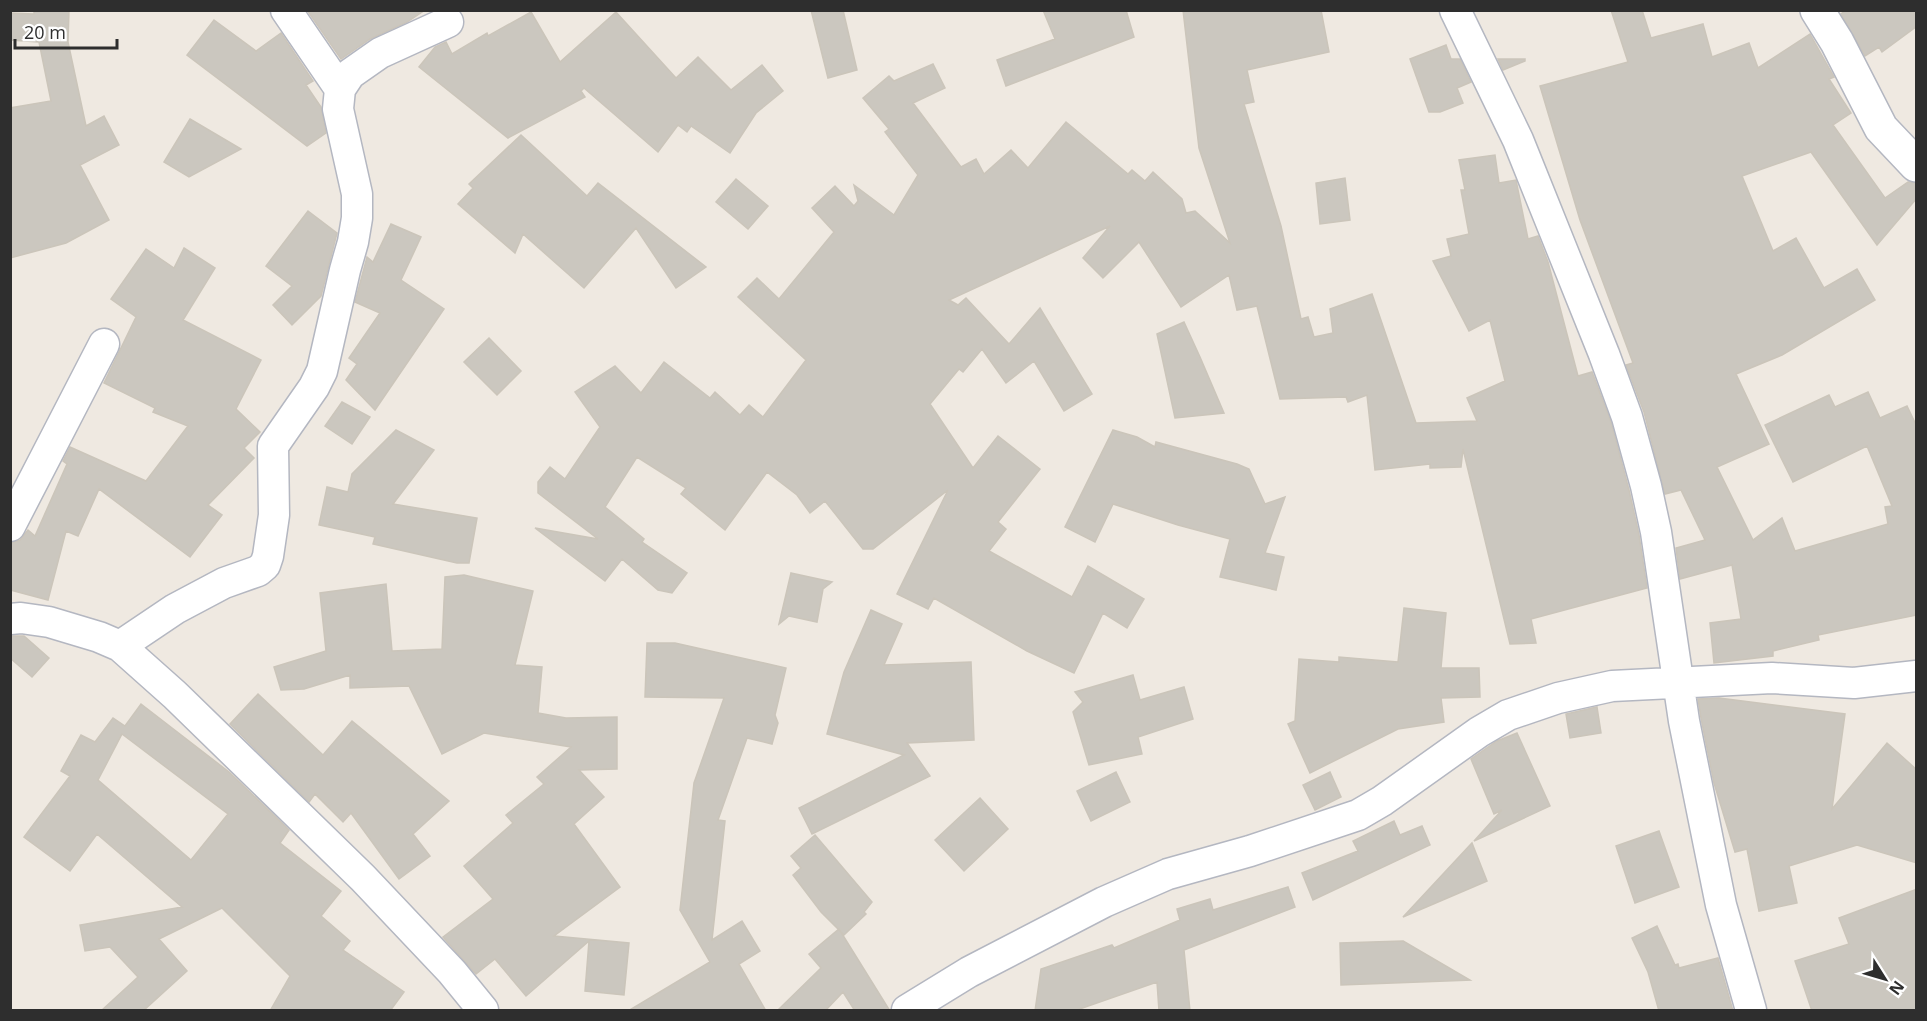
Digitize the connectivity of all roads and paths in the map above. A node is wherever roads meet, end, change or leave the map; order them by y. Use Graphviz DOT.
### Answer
graph roads {
  1 [pos="286,10"];
  2 [pos="1455,10"];
  3 [pos="1817,10"];
  4 [pos="448,22"];
  5 [pos="340,89"];
  6 [pos="1917,165"];
  7 [pos="104,344"];
  8 [pos="10,526"];
  9 [pos="10,619"];
  10 [pos="120,646"];
  11 [pos="1917,676"];
  12 [pos="1680,683"];
  13 [pos="483,1011"];
  14 [pos="907,1011"];
  15 [pos="1751,1011"];
  1 -- 5 [label="street"];
  2 -- 12 [label="street"];
  3 -- 6 [label="street"];
  4 -- 5 [label="street"];
  5 -- 10 [label="street"];
  7 -- 8 [label="street"];
  9 -- 10 [label="street"];
  10 -- 13 [label="street"];
  11 -- 12 [label="street"];
  12 -- 14 [label="street"];
  12 -- 15 [label="street"];
}
